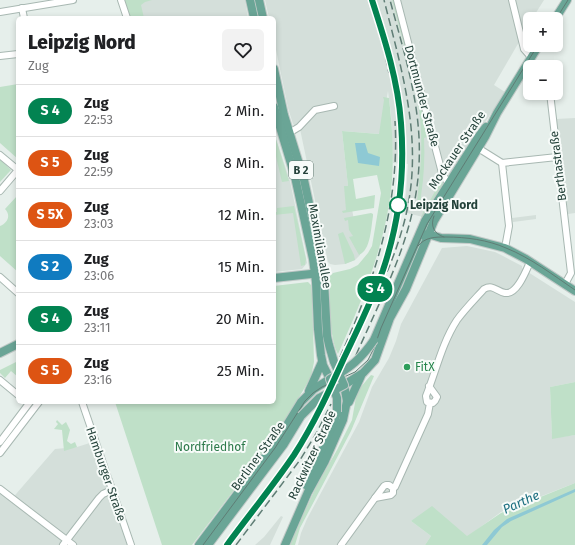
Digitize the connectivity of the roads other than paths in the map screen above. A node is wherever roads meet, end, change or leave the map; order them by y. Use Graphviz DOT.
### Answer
graph roads {
  1 [pos="73,0"];
  2 [pos="121,0"];
  3 [pos="250,0"];
  4 [pos="259,0"];
  5 [pos="397,0"];
  6 [pos="512,0"];
  7 [pos="567,0"];
  8 [pos="22,8"];
  9 [pos="0,12"];
  10 [pos="559,12"];
  11 [pos="24,16"];
  12 [pos="126,16"];
  13 [pos="254,16"];
  14 [pos="263,16"];
  15 [pos="534,52"];
  16 [pos="16,54"];
  17 [pos="0,56"];
  18 [pos="531,57"];
  19 [pos="530,60"];
  20 [pos="523,75"];
  21 [pos="276,78"];
  22 [pos="551,100"];
  23 [pos="334,106"];
  24 [pos="276,114"];
  25 [pos="496,114"];
  26 [pos="289,133"];
  27 [pos="478,148"];
  28 [pos="0,155"];
  29 [pos="557,157"];
  30 [pos="502,163"];
  31 [pos="16,168"];
  32 [pos="16,172"];
  33 [pos="452,184"];
  34 [pos="0,191"];
  35 [pos="427,218"];
  36 [pos="428,234"];
  37 [pos="418,238"];
  38 [pos="441,238"];
  39 [pos="424,246"];
  40 [pos="505,248"];
  41 [pos="530,262"];
  42 [pos="319,273"];
  43 [pos="0,277"];
  44 [pos="276,278"];
  45 [pos="565,284"];
  46 [pos="16,291"];
  47 [pos="575,291"];
  48 [pos="378,341"];
  49 [pos="16,345"];
  50 [pos="0,353"];
  51 [pos="322,362"];
  52 [pos="348,368"];
  53 [pos="363,373"];
  54 [pos="339,374"];
  55 [pos="330,379"];
  56 [pos="0,380"];
  57 [pos="344,385"];
  58 [pos="335,389"];
  59 [pos="16,393"];
  60 [pos="308,393"];
  61 [pos="30,404"];
  62 [pos="83,404"];
  63 [pos="347,408"];
  64 [pos="298,414"];
  65 [pos="0,442"];
  66 [pos="0,453"];
  67 [pos="393,488"];
  68 [pos="0,489"];
  69 [pos="112,490"];
  70 [pos="375,498"];
  71 [pos="64,542"];
  72 [pos="74,545"];
  73 [pos="131,545"];
  74 [pos="199,545"];
  75 [pos="208,545"];
  76 [pos="280,545"];
  77 [pos="285,545"];
  78 [pos="341,545"];
  1 -- 8 [label="street"];
  2 -- 12 [label="street"];
  3 -- 13 [label="main road"];
  4 -- 14 [label="main road"];
  5 -- 33 [label="street, Dortmunder Straße"];
  6 -- 18 [label="street"];
  7 -- 10 [label="main road"];
  8 -- 9 [label="street"];
  8 -- 11 [label="street"];
  15 -- 18 [label="main road, Mockauer Straße"];
  16 -- 17 [label="street"];
  18 -- 19 [label="main road, Mockauer Straße"];
  20 -- 25 [label="main road, Mockauer Straße"];
  21 -- 26 [label="main road, Maximilianallee / B 2"];
  22 -- 29 [label="street, Berthastraße"];
  23 -- 26 [label="street"];
  24 -- 42 [label="main road, Maximilianallee / B 2"];
  25 -- 27 [label="main road, Mockauer Straße"];
  25 -- 33 [label="main road, Mockauer Straße"];
  26 -- 42 [label="main road, Maximilianallee / B 2"];
  27 -- 30 [label="street"];
  27 -- 33 [label="main road, Mockauer Straße"];
  28 -- 31 [label="street"];
  29 -- 30 [label="street"];
  29 -- 45 [label="street, Berthastraße"];
  30 -- 40 [label="street"];
  32 -- 34 [label="street"];
  33 -- 35 [label="main road, Mockauer Straße"];
  33 -- 36 [label="main road, Mockauer Straße"];
  35 -- 36 [label="main road"];
  35 -- 37 [label="main road, Mockauer Straße"];
  36 -- 37 [label="main road"];
  36 -- 38 [label="main road"];
  36 -- 39 [label="main road, Mockauer Straße"];
  37 -- 48 [label="main road, Mockauer Straße"];
  38 -- 39 [label="main road"];
  38 -- 40 [label="main road"];
  39 -- 48 [label="main road, Mockauer Straße"];
  40 -- 41 [label="main road"];
  41 -- 45 [label="main road"];
  41 -- 67 [label="street"];
  42 -- 44 [label="main road"];
  42 -- 51 [label="main road, Maximilianallee / B 2"];
  42 -- 54 [label="main road, Maximilianallee / B 2, bridge"];
  43 -- 46 [label="street"];
  45 -- 47 [label="main road"];
  48 -- 52 [label="main road, Mockauer Straße, bridge"];
  48 -- 53 [label="main road, Mockauer Straße"];
  49 -- 50 [label="main road"];
  51 -- 55 [label="main road, Maximilianallee / B 2"];
  51 -- 60 [label="main road"];
  52 -- 54 [label="main road, Berliner Straße, bridge"];
  53 -- 57 [label="main road, Mockauer Straße"];
  53 -- 63 [label="main road"];
  54 -- 55 [label="main road, Berliner Straße, bridge"];
  54 -- 57 [label="main road, Rackwitzer Straße / B 2, bridge"];
  55 -- 58 [label="main road, Maximilianallee / B 2, bridge"];
  55 -- 60 [label="main road, Berliner Straße"];
  56 -- 59 [label="street"];
  57 -- 58 [label="main road, Mockauer Straße, bridge"];
  57 -- 63 [label="main road, Rackwitzer Straße / B 2"];
  58 -- 64 [label="main road, Berliner Straße, bridge"];
  58 -- 76 [label="main road, Rackwitzer Straße / B 2, bridge"];
  60 -- 64 [label="main road, Berliner Straße"];
  61 -- 65 [label="street"];
  61 -- 66 [label="street"];
  62 -- 69 [label="street, Hamburger Straße"];
  63 -- 77 [label="main road, Rackwitzer Straße / B 2"];
  64 -- 74 [label="main road, Berliner Straße"];
  64 -- 75 [label="main road, Berliner Straße"];
  67 -- 70 [label="street"];
  67 -- 70 [label="street"];
  68 -- 71 [label="street"];
  69 -- 71 [label="street"];
  69 -- 73 [label="street, Hamburger Straße"];
  70 -- 78 [label="street"];
  71 -- 72 [label="street"];
}
